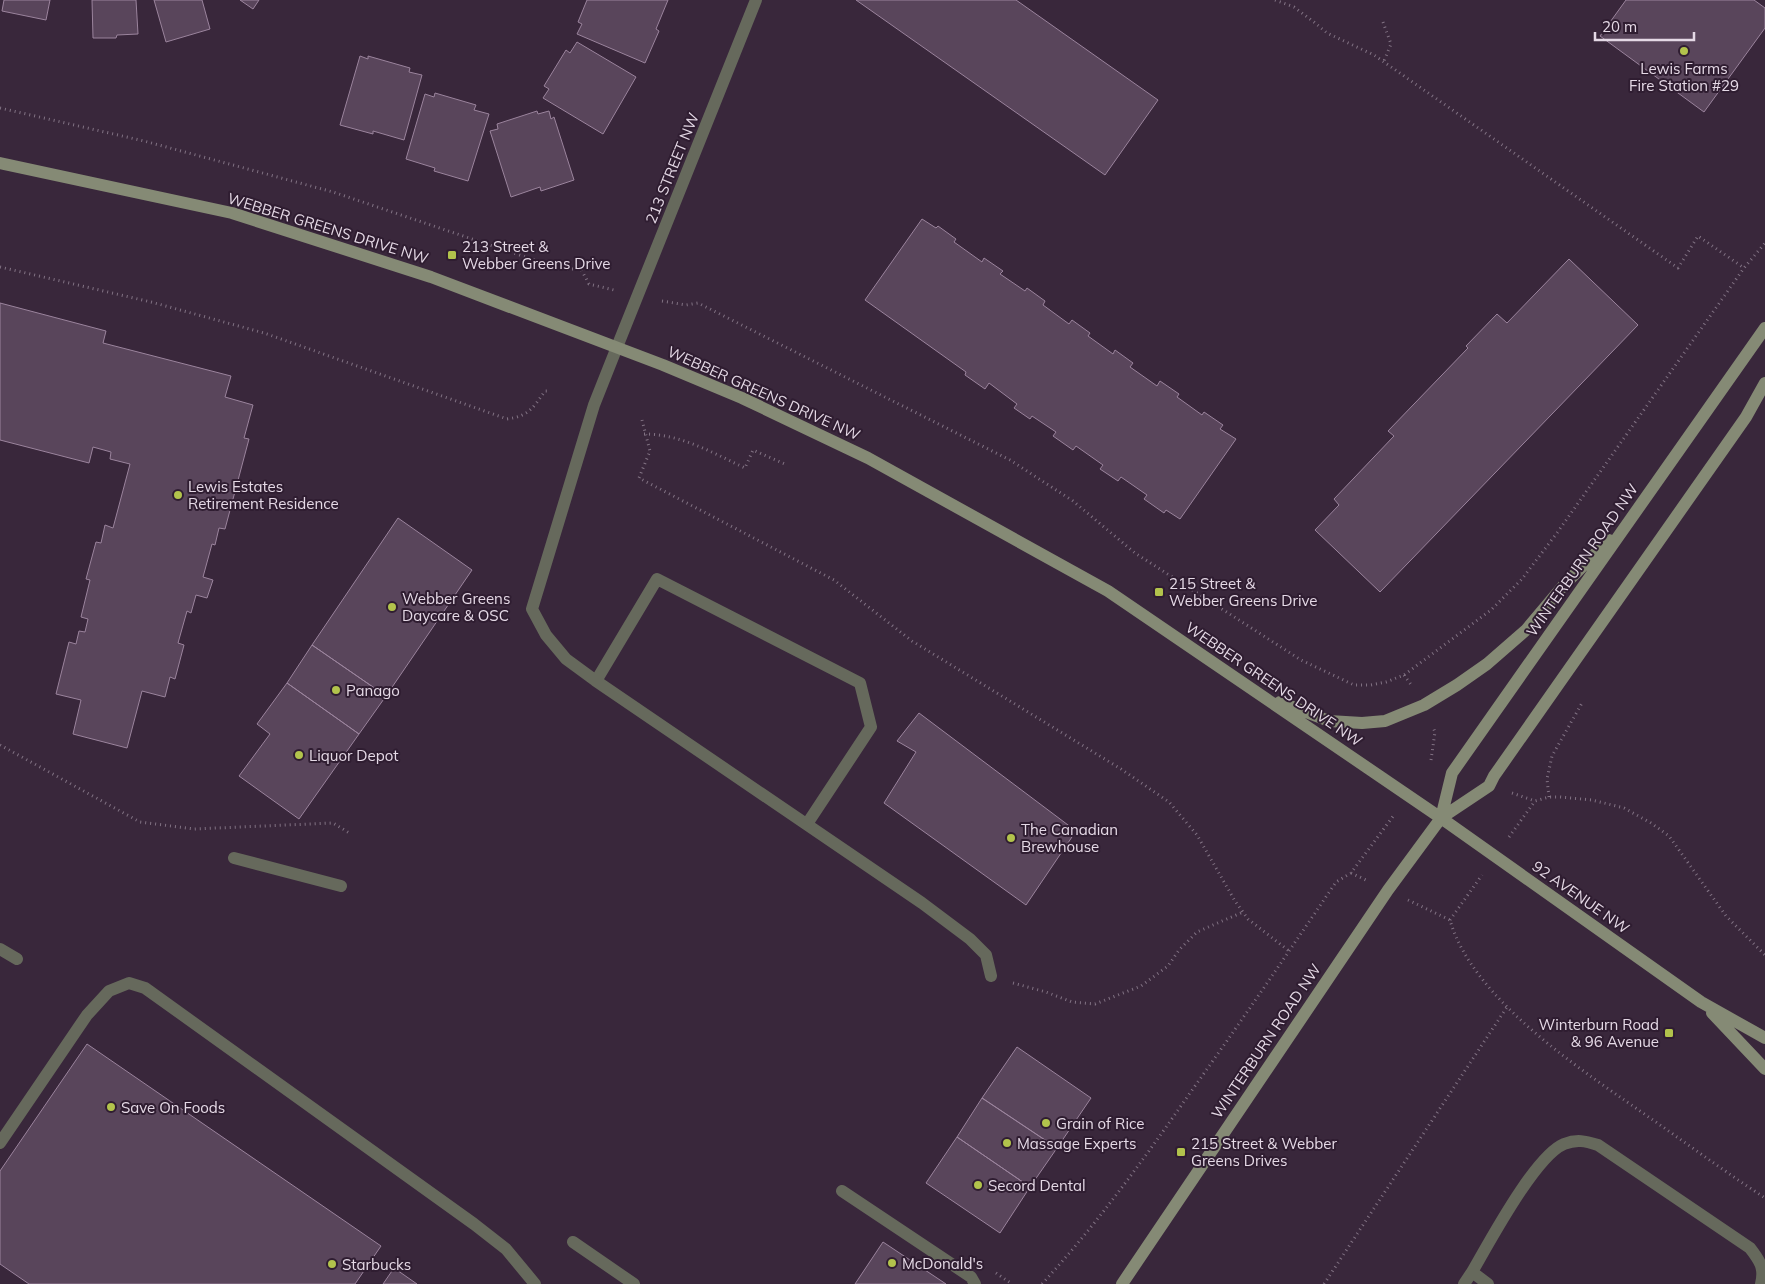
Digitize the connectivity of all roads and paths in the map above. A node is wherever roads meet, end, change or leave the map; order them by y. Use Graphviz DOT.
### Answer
graph roads {
  1 [pos="756,0"];
  2 [pos="1275,0"];
  3 [pos="1383,22"];
  4 [pos="1384,61"];
  5 [pos="0,108"];
  6 [pos="0,163"];
  7 [pos="1765,244"];
  8 [pos="0,267"];
  9 [pos="1744,268"];
  10 [pos="589,284"];
  11 [pos="686,305"];
  12 [pos="1765,328"];
  13 [pos="616,347"];
  14 [pos="1765,383"];
  15 [pos="550,391"];
  16 [pos="642,420"];
  17 [pos="644,434"];
  18 [pos="787,466"];
  19 [pos="1634,515"];
  20 [pos="596,681"];
  21 [pos="1261,695"];
  22 [pos="1582,703"];
  23 [pos="1432,719"];
  24 [pos="0,744"];
  25 [pos="1408,795"];
  26 [pos="1549,797"];
  27 [pos="1535,801"];
  28 [pos="1441,818"];
  29 [pos="807,824"];
  30 [pos="351,834"];
  31 [pos="234,858"];
  32 [pos="341,886"];
  33 [pos="1243,912"];
  34 [pos="1450,920"];
  35 [pos="0,949"];
  36 [pos="1290,951"];
  37 [pos="1765,955"];
  38 [pos="16,959"];
  39 [pos="991,976"];
  40 [pos="1701,1002"];
  41 [pos="1507,1007"];
  42 [pos="1765,1038"];
  43 [pos="1765,1069"];
  44 [pos="0,1144"];
  45 [pos="842,1191"];
  46 [pos="1765,1198"];
  47 [pos="573,1242"];
  48 [pos="1472,1272"];
  49 [pos="535,1284"];
  50 [pos="634,1284"];
  51 [pos="975,1284"];
  52 [pos="1042,1284"];
  53 [pos="1122,1284"];
  54 [pos="1324,1284"];
  55 [pos="1464,1284"];
  56 [pos="1488,1284"];
  57 [pos="1761,1284"];
  1 -- 13 [label="street, 213 STREET NW"];
  2 -- 4 [label="path"];
  3 -- 4 [label="path"];
  4 -- 9 [label="path"];
  5 -- 10 [label="path"];
  6 -- 13 [label="main road, WEBBER GREENS DRIVE NW"];
  7 -- 9 [label="path"];
  8 -- 15 [label="path"];
  9 -- 11 [label="path"];
  12 -- 19 [label="main road, WINTERBURN ROAD NW"];
  13 -- 20 [label="street, 213 STREET NW"];
  13 -- 21 [label="main road, WEBBER GREENS DRIVE NW"];
  14 -- 28 [label="main road, WINTERBURN ROAD NW"];
  16 -- 17 [label="path"];
  17 -- 18 [label="path"];
  17 -- 33 [label="path"];
  19 -- 21 [label="main road"];
  19 -- 28 [label="main road, WINTERBURN ROAD NW"];
  20 -- 29 [label="street"];
  20 -- 29 [label="street"];
  21 -- 25 [label="main road, WEBBER GREENS DRIVE NW"];
  22 -- 26 [label="path"];
  23 -- 25 [label="path"];
  24 -- 30 [label="path"];
  25 -- 28 [label="main road, WEBBER GREENS DRIVE NW"];
  25 -- 36 [label="path"];
  26 -- 27 [label="path"];
  26 -- 37 [label="path"];
  28 -- 40 [label="main road, 92 AVENUE NW"];
  28 -- 53 [label="main road, WINTERBURN ROAD NW"];
  29 -- 39 [label="street"];
  31 -- 32 [label="street"];
  33 -- 36 [label="path"];
  33 -- 39 [label="path"];
  34 -- 41 [label="path"];
  35 -- 38 [label="street"];
  36 -- 52 [label="path"];
  40 -- 42 [label="main road, 92 AVENUE NW"];
  40 -- 43 [label="main road, 92 AVENUE NW"];
  41 -- 46 [label="path"];
  41 -- 54 [label="path"];
  44 -- 49 [label="street"];
  45 -- 51 [label="street"];
  47 -- 50 [label="street"];
  48 -- 55 [label="street"];
  48 -- 56 [label="street"];
  48 -- 57 [label="street"];
}
